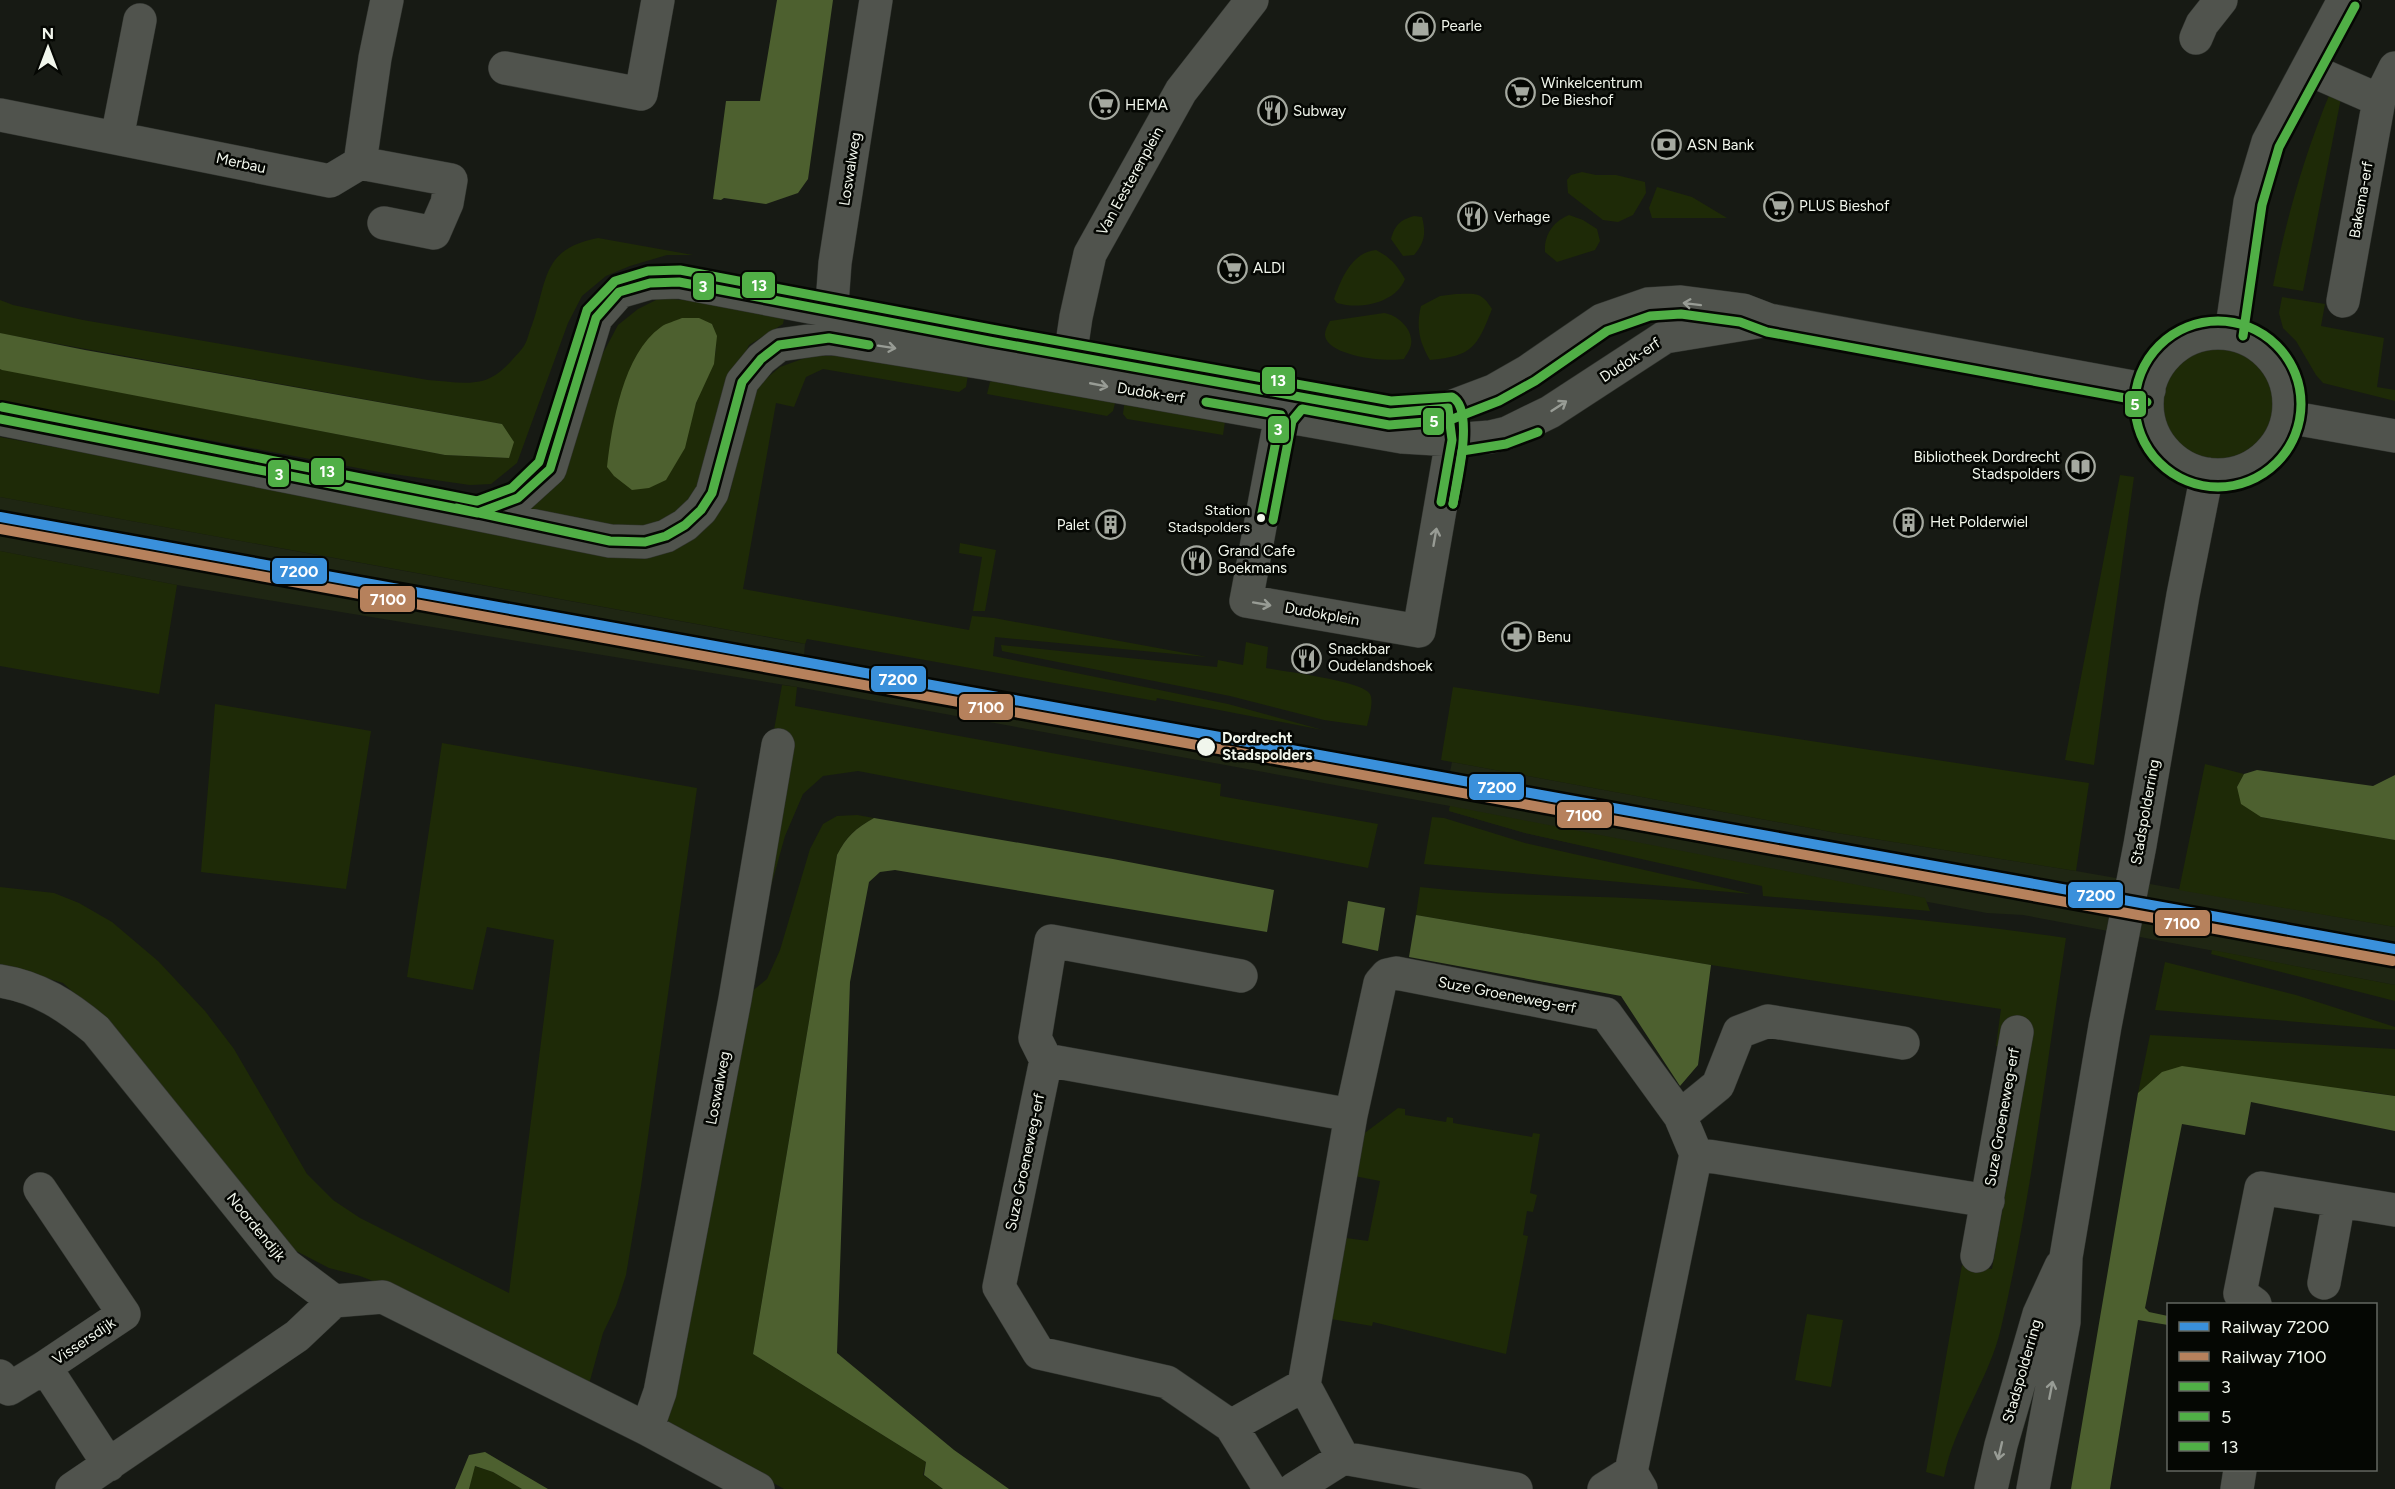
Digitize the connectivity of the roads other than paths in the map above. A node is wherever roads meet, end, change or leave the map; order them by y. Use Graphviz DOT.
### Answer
graph roads {
  1 [pos="387,0"];
  2 [pos="658,0"];
  3 [pos="876,0"];
  4 [pos="1252,0"];
  5 [pos="2221,0"];
  6 [pos="2344,0"];
  7 [pos="140,20"];
  8 [pos="2196,38"];
  9 [pos="505,68"];
  10 [pos="2395,68"];
  11 [pos="2308,69"];
  12 [pos="2379,100"];
  13 [pos="0,115"];
  14 [pos="117,138"];
  15 [pos="360,163"];
  16 [pos="384,223"];
  17 [pos="2343,301"];
  18 [pos="1769,320"];
  19 [pos="830,324"];
  20 [pos="2231,334"];
  21 [pos="1069,367"];
  22 [pos="2149,390"];
  23 [pos="1289,406"];
  24 [pos="2288,417"];
  25 [pos="0,419"];
  26 [pos="1450,424"];
  27 [pos="2395,436"];
  28 [pos="2207,474"];
  29 [pos="478,513"];
  30 [pos="778,745"];
  31 [pos="1241,976"];
  32 [pos="0,981"];
  33 [pos="2017,1032"];
  34 [pos="1903,1043"];
  35 [pos="1046,1060"];
  36 [pos="1351,1115"];
  37 [pos="1680,1116"];
  38 [pos="1696,1154"];
  39 [pos="40,1189"];
  40 [pos="1988,1201"];
  41 [pos="2339,1201"];
  42 [pos="2395,1210"];
  43 [pos="1977,1256"];
  44 [pos="2066,1257"];
  45 [pos="2324,1283"];
  46 [pos="334,1301"];
  47 [pos="2252,1303"];
  48 [pos="45,1367"];
  49 [pos="0,1376"];
  50 [pos="1304,1384"];
  51 [pos="1231,1426"];
  52 [pos="648,1429"];
  53 [pos="1343,1458"];
  54 [pos="108,1465"];
  55 [pos="2240,1471"];
  56 [pos="1636,1481"];
  57 [pos="72,1489"];
  58 [pos="758,1489"];
  59 [pos="1270,1489"];
  60 [pos="1294,1489"];
  61 [pos="1516,1489"];
  62 [pos="1604,1489"];
  63 [pos="1991,1489"];
  64 [pos="2033,1489"];
  65 [pos="2237,1489"];
  1 -- 15 [label="street"];
  2 -- 9 [label="street"];
  3 -- 19 [label="street, Loswalweg"];
  4 -- 21 [label="street, Van Eesterenplein"];
  5 -- 8 [label="street"];
  6 -- 11 [label="street"];
  7 -- 14 [label="street"];
  10 -- 12 [label="street, Bakema-erf"];
  11 -- 12 [label="street"];
  11 -- 20 [label="street"];
  12 -- 17 [label="street, Bakema-erf"];
  13 -- 14 [label="street, Merbau"];
  14 -- 15 [label="street, Merbau"];
  15 -- 16 [label="street"];
  18 -- 22 [label="street, Dudok-erf"];
  26 -- 18 [label="street, Dudok-erf, one-way"];
  18 -- 26 [label="street, Dudok-erf, one-way"];
  19 -- 21 [label="street, Dudok-erf"];
  19 -- 29 [label="street"];
  19 -- 29 [label="street, Dudok-erf"];
  20 -- 22 [label="street"];
  20 -- 24 [label="street"];
  21 -- 23 [label="street, Dudok-erf"];
  22 -- 28 [label="street"];
  23 -- 26 [label="street, Dudok-erf"];
  23 -- 26 [label="street, Dudokplein, one-way"];
  24 -- 27 [label="street"];
  24 -- 28 [label="street"];
  25 -- 29 [label="street"];
  28 -- 44 [label="street, Stadspolderring"];
  30 -- 52 [label="street, Loswalweg"];
  31 -- 35 [label="street"];
  32 -- 46 [label="street, Noordendijk"];
  33 -- 40 [label="street, Suze Groeneweg-erf"];
  34 -- 37 [label="street"];
  35 -- 36 [label="street"];
  35 -- 51 [label="street, Suze Groeneweg-erf"];
  36 -- 37 [label="street, Suze Groeneweg-erf"];
  36 -- 50 [label="street, Suze Groeneweg-erf"];
  37 -- 38 [label="street, Suze Groeneweg-erf"];
  38 -- 40 [label="street, Suze Groeneweg-erf"];
  38 -- 56 [label="street"];
  39 -- 48 [label="street, Vissersdijk"];
  40 -- 43 [label="street, Suze Groeneweg-erf"];
  41 -- 42 [label="street"];
  41 -- 45 [label="street"];
  41 -- 47 [label="street"];
  44 -- 63 [label="street, Stadspolderring, one-way"];
  64 -- 44 [label="street, Stadspolderring, one-way"];
  46 -- 52 [label="street"];
  46 -- 54 [label="street"];
  48 -- 49 [label="street"];
  48 -- 54 [label="street, Vissersdijk"];
  50 -- 51 [label="street"];
  50 -- 53 [label="street"];
  51 -- 59 [label="street, Suze Groeneweg-erf"];
  52 -- 58 [label="street"];
  53 -- 60 [label="street"];
  53 -- 61 [label="street"];
  54 -- 57 [label="street"];
  55 -- 65 [label="street"];
  56 -- 62 [label="street"];
}
